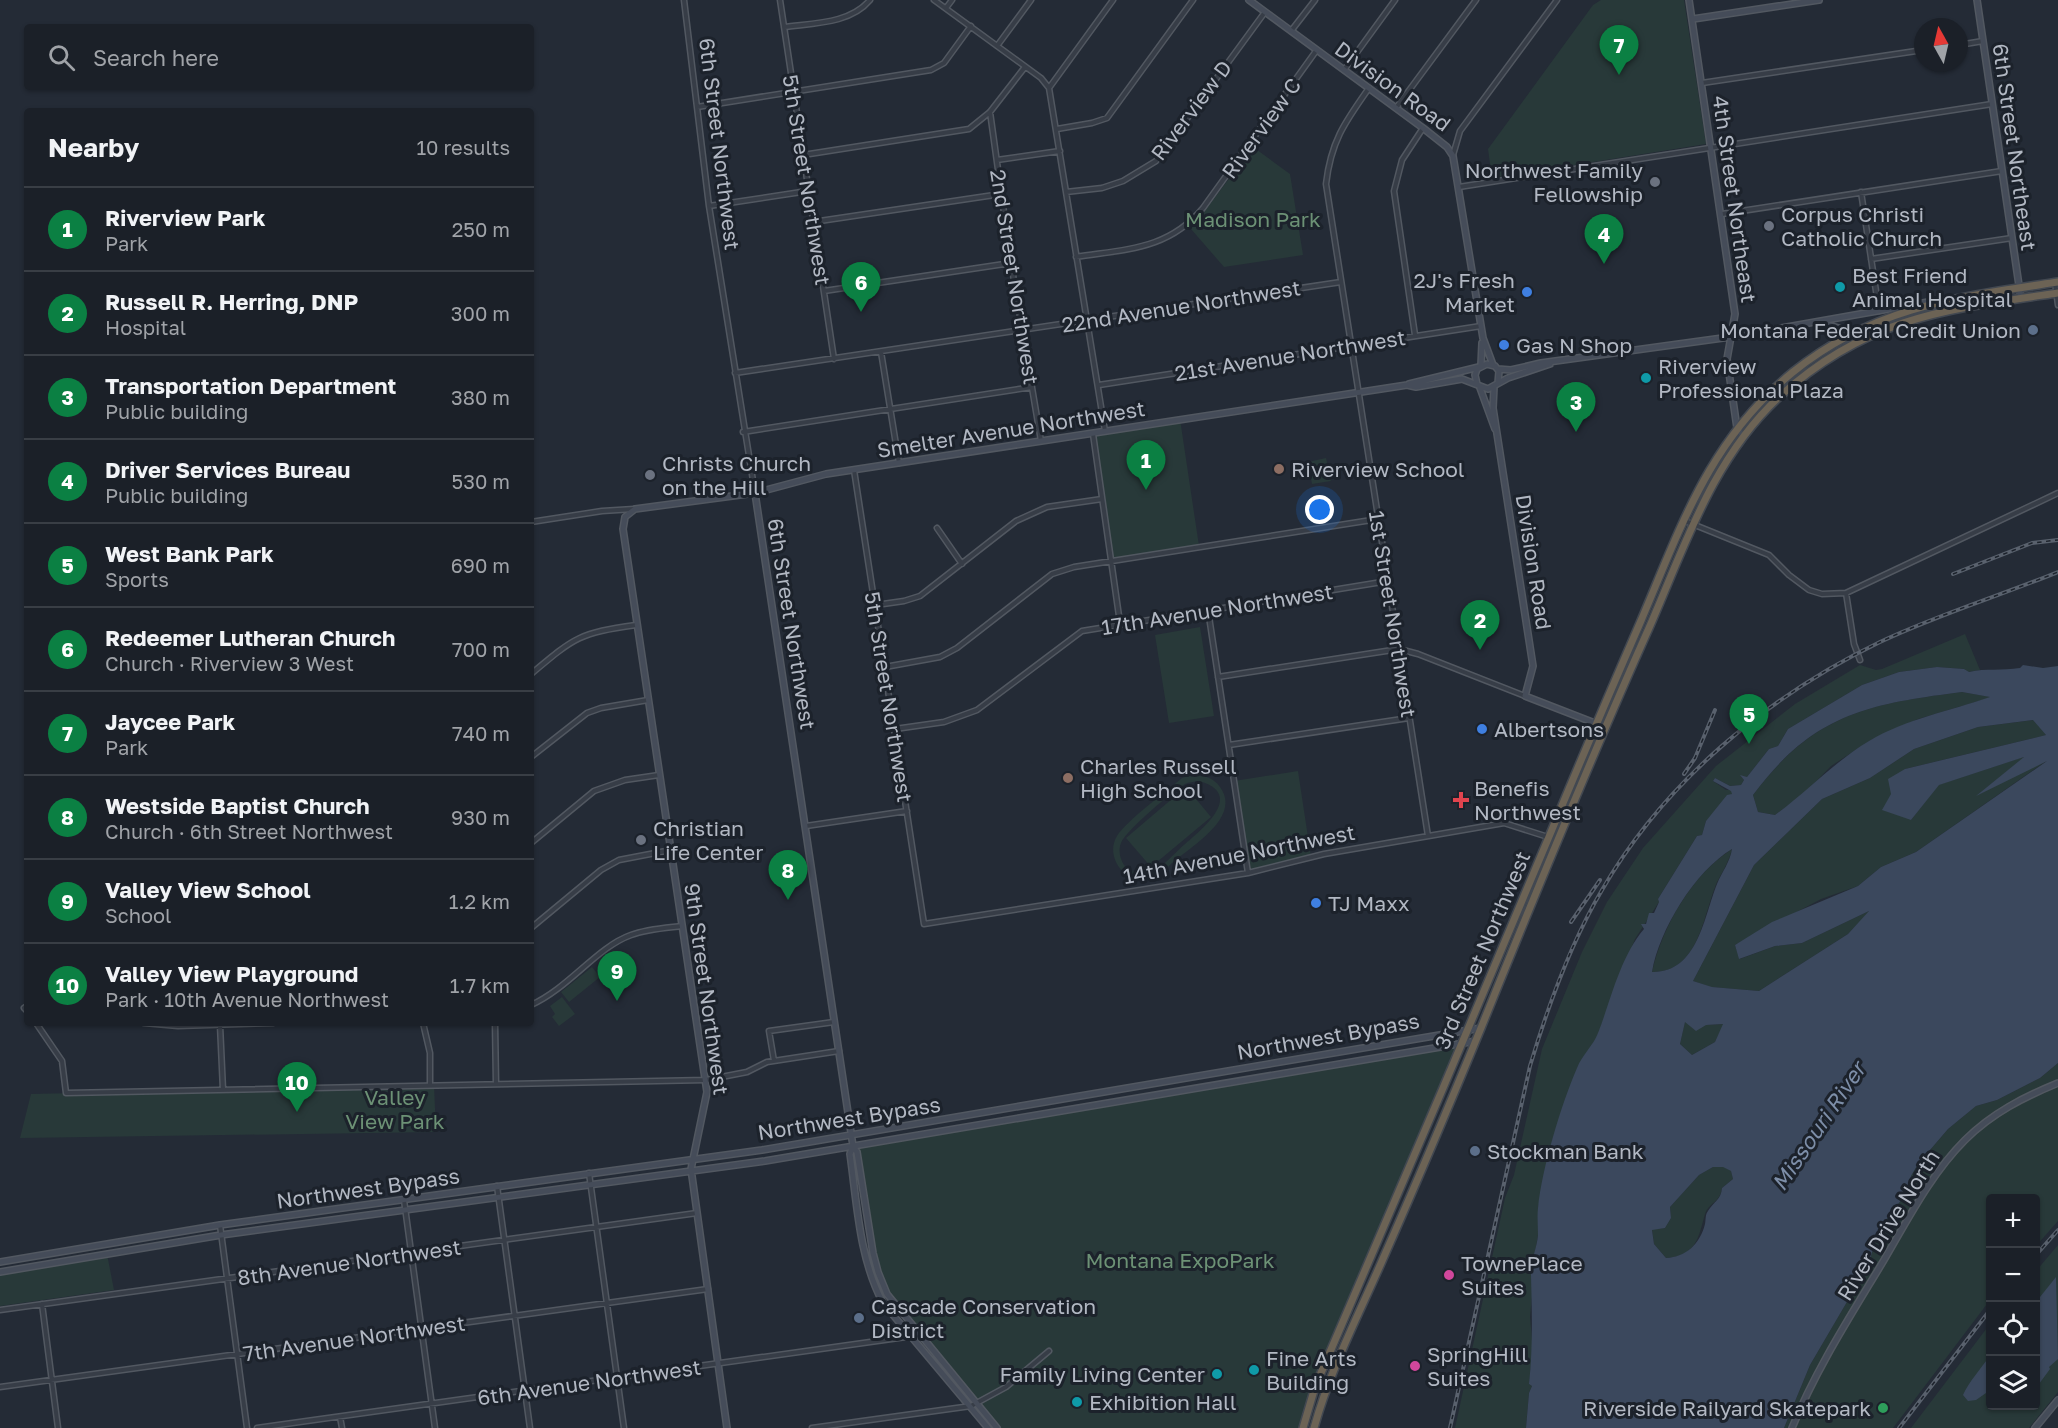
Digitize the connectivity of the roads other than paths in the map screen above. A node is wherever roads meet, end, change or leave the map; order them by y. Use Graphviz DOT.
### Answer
graph roads {
  1 [pos="684,0"];
  2 [pos="780,0"];
  3 [pos="870,0"];
  4 [pos="934,0"];
  5 [pos="952,0"];
  6 [pos="1031,0"];
  7 [pos="1113,0"];
  8 [pos="1193,0"];
  9 [pos="1249,0"];
  10 [pos="1315,0"];
  11 [pos="1395,0"];
  12 [pos="1476,0"];
  13 [pos="1557,0"];
  14 [pos="1689,0"];
  15 [pos="1819,0"];
  16 [pos="1977,0"];
  17 [pos="946,8"];
  18 [pos="1265,12"];
  19 [pos="1693,19"];
  20 [pos="784,27"];
  21 [pos="971,27"];
  22 [pos="1291,31"];
  23 [pos="1983,41"];
  24 [pos="1968,44"];
  25 [pos="997,46"];
  26 [pos="1316,51"];
  27 [pos="1914,51"];
  28 [pos="1025,67"];
  29 [pos="1344,70"];
  30 [pos="1702,83"];
  31 [pos="1049,88"];
  32 [pos="1369,88"];
  33 [pos="794,92"];
  34 [pos="1992,104"];
  35 [pos="697,106"];
  36 [pos="1396,108"];
  37 [pos="990,112"];
  38 [pos="1423,128"];
  39 [pos="1057,129"];
  40 [pos="1712,147"];
  41 [pos="1060,151"];
  42 [pos="803,155"];
  43 [pos="1453,156"];
  44 [pos="997,160"];
  45 [pos="2002,171"];
  46 [pos="1460,187"];
  47 [pos="808,191"];
  48 [pos="1066,192"];
  49 [pos="1861,192"];
  50 [pos="1001,194"];
  51 [pos="709,206"];
  52 [pos="1722,214"];
  53 [pos="813,222"];
  54 [pos="2012,238"];
  55 [pos="1076,256"];
  56 [pos="1871,258"];
  57 [pos="1011,263"];
  58 [pos="1341,282"];
  59 [pos="2056,282"];
  60 [pos="2019,287"];
  61 [pos="824,291"];
  62 [pos="2057,293"];
  63 [pos="1948,298"];
  64 [pos="2021,299"];
  65 [pos="2058,305"];
  66 [pos="1879,312"];
  67 [pos="1089,321"];
  68 [pos="1818,323"];
  69 [pos="1481,326"];
  70 [pos="1022,331"];
  71 [pos="1851,334"];
  72 [pos="1871,334"];
  73 [pos="1415,335"];
  74 [pos="1730,337"];
  75 [pos="1483,338"];
  76 [pos="1350,346"];
  77 [pos="881,352"];
  78 [pos="834,359"];
  79 [pos="1550,364"];
  80 [pos="1480,366"];
  81 [pos="1495,367"];
  82 [pos="735,374"];
  83 [pos="1099,385"];
  84 [pos="1407,385"];
  85 [pos="1478,385"];
  86 [pos="1496,385"];
  87 [pos="1032,387"];
  88 [pos="1358,392"];
  89 [pos="890,409"];
  90 [pos="1737,428"];
  91 [pos="743,432"];
  92 [pos="1105,432"];
  93 [pos="1497,432"];
  94 [pos="1093,434"];
  95 [pos="1743,436"];
  96 [pos="1041,442"];
  97 [pos="900,464"];
  98 [pos="854,470"];
  99 [pos="755,493"];
  100 [pos="2058,493"];
  101 [pos="1102,499"];
  102 [pos="635,509"];
  103 [pos="1378,519"];
  104 [pos="1684,521"];
  105 [pos="534,522"];
  106 [pos="1694,525"];
  107 [pos="937,528"];
  108 [pos="1111,560"];
  109 [pos="962,564"];
  110 [pos="1388,581"];
  111 [pos="1846,593"];
  112 [pos="876,605"];
  113 [pos="1208,610"];
  114 [pos="1120,623"];
  115 [pos="636,625"];
  116 [pos="1399,649"];
  117 [pos="1860,660"];
  118 [pos="885,667"];
  119 [pos="534,672"];
  120 [pos="1218,677"];
  121 [pos="1526,696"];
  122 [pos="648,700"];
  123 [pos="1409,718"];
  124 [pos="1596,724"];
  125 [pos="1605,727"];
  126 [pos="895,729"];
  127 [pos="1229,745"];
  128 [pos="534,755"];
  129 [pos="659,775"];
  130 [pos="907,811"];
  131 [pos="806,826"];
  132 [pos="1428,836"];
  133 [pos="1548,837"];
  134 [pos="534,840"];
  135 [pos="1557,841"];
  136 [pos="671,850"];
  137 [pos="1248,873"];
  138 [pos="924,924"];
  139 [pos="534,926"];
  140 [pos="682,926"];
  141 [pos="534,1004"];
  142 [pos="834,1022"];
  143 [pos="38,1026"];
  144 [pos="220,1026"];
  145 [pos="424,1026"];
  146 [pos="495,1026"];
  147 [pos="1481,1028"];
  148 [pos="1466,1030"];
  149 [pos="1476,1041"];
  150 [pos="1459,1044"];
  151 [pos="839,1051"];
  152 [pos="774,1061"];
  153 [pos="706,1080"];
  154 [pos="2058,1083"];
  155 [pos="496,1084"];
  156 [pos="430,1085"];
  157 [pos="223,1090"];
  158 [pos="851,1135"];
  159 [pos="853,1146"];
  160 [pos="692,1159"];
  161 [pos="691,1169"];
  162 [pos="589,1173"];
  163 [pos="591,1184"];
  164 [pos="497,1186"];
  165 [pos="499,1196"];
  166 [pos="404,1199"];
  167 [pos="406,1209"];
  168 [pos="698,1213"];
  169 [pos="220,1225"];
  170 [pos="596,1228"];
  171 [pos="221,1235"];
  172 [pos="505,1240"];
  173 [pos="412,1253"];
  174 [pos="0,1262"];
  175 [pos="0,1272"];
  176 [pos="226,1279"];
  177 [pos="708,1289"];
  178 [pos="607,1303"];
  179 [pos="42,1304"];
  180 [pos="0,1310"];
  181 [pos="515,1316"];
  182 [pos="422,1328"];
  183 [pos="920,1335"];
  184 [pos="912,1338"];
  185 [pos="1049,1351"];
  186 [pos="238,1353"];
  187 [pos="718,1364"];
  188 [pos="618,1378"];
  189 [pos="52,1380"];
  190 [pos="0,1387"];
  191 [pos="525,1391"];
  192 [pos="2058,1400"];
  193 [pos="979,1403"];
  194 [pos="432,1404"];
  195 [pos="971,1406"];
  196 [pos="340,1417"];
  197 [pos="58,1428"];
  198 [pos="247,1428"];
  199 [pos="258,1428"];
  200 [pos="342,1428"];
  201 [pos="435,1428"];
  202 [pos="530,1428"];
  203 [pos="624,1428"];
  204 [pos="727,1428"];
  205 [pos="812,1428"];
  206 [pos="988,1428"];
  207 [pos="997,1428"];
  208 [pos="1303,1428"];
  209 [pos="1314,1428"];
  210 [pos="1792,1428"];
  211 [pos="2035,1428"];
  1 -- 35 [label="street, 6th Street Northwest"];
  2 -- 20 [label="street, 5th Street Northwest"];
  3 -- 20 [label="street"];
  4 -- 17 [label="street"];
  5 -- 17 [label="street"];
  6 -- 25 [label="street"];
  7 -- 31 [label="street"];
  8 -- 39 [label="street"];
  9 -- 18 [label="street, Division Road"];
  10 -- 22 [label="street"];
  11 -- 29 [label="street"];
  12 -- 36 [label="street"];
  13 -- 43 [label="street"];
  14 -- 19 [label="street, 4th Street Northeast"];
  15 -- 19 [label="street"];
  16 -- 23 [label="street, 6th Street Northeast"];
  17 -- 21 [label="street"];
  18 -- 22 [label="street, Division Road"];
  18 -- 48 [label="street, Riverview D"];
  19 -- 30 [label="street, 4th Street Northeast"];
  20 -- 33 [label="street, 5th Street Northwest"];
  21 -- 25 [label="street"];
  21 -- 33 [label="street"];
  22 -- 26 [label="street, Division Road"];
  23 -- 24 [label="street"];
  23 -- 34 [label="street, 6th Street Northeast"];
  25 -- 28 [label="street"];
  26 -- 29 [label="street, Division Road"];
  26 -- 55 [label="street, Riverview C"];
  27 -- 30 [label="street"];
  28 -- 31 [label="street"];
  28 -- 37 [label="street"];
  29 -- 32 [label="street, Division Road"];
  30 -- 40 [label="street, 4th Street Northeast"];
  31 -- 39 [label="street"];
  32 -- 36 [label="street, Division Road"];
  32 -- 58 [label="street, 1st Street Northwest"];
  33 -- 35 [label="street"];
  33 -- 42 [label="street, 5th Street Northwest"];
  34 -- 40 [label="street"];
  34 -- 45 [label="street, 6th Street Northeast"];
  35 -- 51 [label="street, 6th Street Northwest"];
  36 -- 38 [label="street, Division Road"];
  37 -- 42 [label="street"];
  37 -- 44 [label="street, 2nd Street Northwest"];
  38 -- 43 [label="street, Division Road"];
  38 -- 73 [label="street"];
  39 -- 41 [label="street"];
  40 -- 46 [label="street"];
  40 -- 52 [label="street, 4th Street Northeast"];
  41 -- 44 [label="street"];
  41 -- 48 [label="street"];
  42 -- 47 [label="street, 5th Street Northwest"];
  43 -- 46 [label="street, Division Road"];
  44 -- 50 [label="street, 2nd Street Northwest"];
  45 -- 49 [label="street"];
  45 -- 54 [label="street, 6th Street Northeast"];
  46 -- 69 [label="street, Division Road"];
  47 -- 51 [label="street"];
  47 -- 53 [label="street, 5th Street Northwest"];
  48 -- 55 [label="street"];
  49 -- 52 [label="street"];
  49 -- 56 [label="street"];
  50 -- 53 [label="street"];
  50 -- 57 [label="street, 2nd Street Northwest"];
  51 -- 82 [label="street, 6th Street Northwest"];
  52 -- 74 [label="street, 4th Street Northeast"];
  53 -- 61 [label="street, 5th Street Northwest"];
  54 -- 56 [label="street"];
  54 -- 60 [label="street, 6th Street Northeast"];
  55 -- 67 [label="street"];
  56 -- 66 [label="street"];
  57 -- 61 [label="street"];
  57 -- 70 [label="street, 2nd Street Northwest"];
  58 -- 67 [label="street, 22nd Avenue Northwest"];
  58 -- 76 [label="street, 1st Street Northwest"];
  59 -- 60 [label="highway, 3rd Street Northwest"];
  59 -- 62 [label="street"];
  60 -- 63 [label="highway, 3rd Street Northwest"];
  60 -- 64 [label="street, 6th Street Northeast"];
  61 -- 78 [label="street, 5th Street Northwest"];
  62 -- 64 [label="highway, 3rd Street Northwest"];
  62 -- 65 [label="street"];
  63 -- 66 [label="street"];
  63 -- 71 [label="highway, 3rd Street Northwest"];
  64 -- 72 [label="highway, 3rd Street Northwest"];
  66 -- 68 [label="street"];
  67 -- 70 [label="street, 22nd Avenue Northwest"];
  67 -- 83 [label="street"];
  68 -- 71 [label="street"];
  68 -- 74 [label="street"];
  69 -- 73 [label="street, 21st Avenue Northwest"];
  69 -- 75 [label="street, Division Road"];
  70 -- 77 [label="street, 22nd Avenue Northwest"];
  70 -- 87 [label="street, 2nd Street Northwest"];
  71 -- 72 [label="street"];
  71 -- 90 [label="highway, 3rd Street Northwest"];
  72 -- 95 [label="highway, 3rd Street Northwest"];
  73 -- 76 [label="street, 21st Avenue Northwest"];
  74 -- 79 [label="street"];
  74 -- 90 [label="street, 4th Street Northeast"];
  75 -- 80 [label="street, Division Road"];
  75 -- 81 [label="street, Division Road"];
  76 -- 83 [label="street, 21st Avenue Northwest"];
  76 -- 88 [label="street, 1st Street Northwest"];
  77 -- 78 [label="street, 22nd Avenue Northwest"];
  77 -- 89 [label="street"];
  78 -- 82 [label="street, 22nd Avenue Northwest"];
  79 -- 81 [label="street"];
  79 -- 86 [label="street"];
  80 -- 81 [label="street"];
  80 -- 84 [label="street, Smelter Avenue Northwest"];
  80 -- 85 [label="street"];
  81 -- 86 [label="street"];
  82 -- 91 [label="street, 6th Street Northwest"];
  83 -- 92 [label="street"];
  84 -- 85 [label="street, Smelter Avenue Northwest"];
  84 -- 88 [label="street, Smelter Avenue Northwest"];
  85 -- 86 [label="street"];
  85 -- 93 [label="street, Division Road"];
  86 -- 93 [label="street, Division Road"];
  87 -- 89 [label="street"];
  87 -- 96 [label="street, 2nd Street Northwest"];
  88 -- 92 [label="street, Smelter Avenue Northwest"];
  88 -- 103 [label="street, 1st Street Northwest"];
  89 -- 91 [label="street"];
  89 -- 97 [label="street"];
  90 -- 95 [label="street, 4th Street Northeast"];
  90 -- 104 [label="highway, 3rd Street Northwest"];
  91 -- 99 [label="street, 6th Street Northwest"];
  92 -- 94 [label="street, Smelter Avenue Northwest"];
  93 -- 121 [label="street, Division Road"];
  94 -- 96 [label="street, Smelter Avenue Northwest"];
  94 -- 101 [label="street"];
  95 -- 106 [label="highway, 3rd Street Northwest"];
  96 -- 97 [label="street, Smelter Avenue Northwest"];
  97 -- 98 [label="street, Smelter Avenue Northwest"];
  98 -- 99 [label="street, Smelter Avenue Northwest"];
  98 -- 112 [label="street, 5th Street Northwest"];
  99 -- 102 [label="street, Smelter Avenue Northwest"];
  99 -- 131 [label="street, 6th Street Northwest"];
  100 -- 111 [label="street"];
  101 -- 108 [label="street"];
  101 -- 109 [label="street"];
  102 -- 105 [label="street"];
  102 -- 115 [label="street, 9th Street Northwest"];
  103 -- 108 [label="street"];
  103 -- 110 [label="street, 1st Street Northwest"];
  104 -- 106 [label="street"];
  104 -- 124 [label="highway, 3rd Street Northwest"];
  106 -- 111 [label="street"];
  106 -- 125 [label="highway, 3rd Street Northwest"];
  107 -- 109 [label="street"];
  108 -- 114 [label="street"];
  108 -- 118 [label="street"];
  109 -- 112 [label="street"];
  110 -- 113 [label="street, 17th Avenue Northwest"];
  110 -- 116 [label="street, 1st Street Northwest"];
  111 -- 117 [label="street"];
  112 -- 118 [label="street, 5th Street Northwest"];
  113 -- 114 [label="street, 17th Avenue Northwest"];
  113 -- 120 [label="street"];
  114 -- 126 [label="street, 17th Avenue Northwest"];
  115 -- 119 [label="street"];
  115 -- 122 [label="street, 9th Street Northwest"];
  116 -- 120 [label="street"];
  116 -- 121 [label="street"];
  116 -- 123 [label="street, 1st Street Northwest"];
  118 -- 126 [label="street, 5th Street Northwest"];
  120 -- 127 [label="street"];
  121 -- 124 [label="street"];
  122 -- 128 [label="street"];
  122 -- 129 [label="street, 9th Street Northwest"];
  123 -- 127 [label="street"];
  123 -- 132 [label="street, 1st Street Northwest"];
  124 -- 125 [label="street"];
  124 -- 133 [label="highway, 3rd Street Northwest"];
  125 -- 135 [label="highway, 3rd Street Northwest"];
  126 -- 130 [label="street, 5th Street Northwest"];
  127 -- 137 [label="street"];
  129 -- 134 [label="street"];
  129 -- 136 [label="street, 9th Street Northwest"];
  130 -- 131 [label="street"];
  130 -- 138 [label="street, 5th Street Northwest"];
  131 -- 142 [label="street, 6th Street Northwest"];
  132 -- 133 [label="street, 14th Avenue Northwest"];
  132 -- 137 [label="street, 14th Avenue Northwest"];
  133 -- 135 [label="street, 14th Avenue Northwest"];
  133 -- 148 [label="highway, 3rd Street Northwest"];
  135 -- 147 [label="highway, 3rd Street Northwest"];
  136 -- 139 [label="street"];
  136 -- 140 [label="street, 9th Street Northwest"];
  137 -- 138 [label="street, 14th Avenue Northwest"];
  140 -- 141 [label="street"];
  140 -- 153 [label="street, 9th Street Northwest"];
  142 -- 151 [label="street, 6th Street Northwest"];
  142 -- 152 [label="street"];
  143 -- 157 [label="street"];
  144 -- 157 [label="street"];
  145 -- 156 [label="street"];
  146 -- 155 [label="street"];
  147 -- 148 [label="street, Northwest Bypass"];
  147 -- 149 [label="highway, 3rd Street Northwest"];
  148 -- 150 [label="highway, 3rd Street Northwest"];
  148 -- 158 [label="street, Northwest Bypass"];
  149 -- 150 [label="street, Northwest Bypass"];
  149 -- 209 [label="highway, 3rd Street Northwest"];
  150 -- 159 [label="street, Northwest Bypass"];
  150 -- 208 [label="highway, 3rd Street Northwest"];
  151 -- 152 [label="street"];
  151 -- 158 [label="street, 6th Street Northwest"];
  152 -- 153 [label="street"];
  153 -- 155 [label="street"];
  153 -- 160 [label="street, 9th Street Northwest"];
  154 -- 210 [label="street, River Drive North"];
  155 -- 156 [label="street"];
  156 -- 157 [label="street"];
  158 -- 159 [label="street, 6th Street Northwest"];
  158 -- 160 [label="street, Northwest Bypass"];
  159 -- 161 [label="street, Northwest Bypass"];
  159 -- 183 [label="street, 6th Street Northwest"];
  159 -- 184 [label="street, 6th Street Northwest"];
  160 -- 161 [label="street, 9th Street Northwest"];
  160 -- 162 [label="street, Northwest Bypass"];
  161 -- 163 [label="street, Northwest Bypass"];
  161 -- 168 [label="street, 9th Street Northwest"];
  162 -- 163 [label="street"];
  162 -- 164 [label="street, Northwest Bypass"];
  163 -- 165 [label="street, Northwest Bypass"];
  163 -- 170 [label="street"];
  164 -- 165 [label="street"];
  164 -- 166 [label="street, Northwest Bypass"];
  165 -- 167 [label="street, Northwest Bypass"];
  165 -- 172 [label="street"];
  166 -- 167 [label="street"];
  166 -- 169 [label="street, Northwest Bypass"];
  167 -- 171 [label="street, Northwest Bypass"];
  167 -- 173 [label="street"];
  168 -- 170 [label="street, 8th Avenue Northwest"];
  168 -- 177 [label="street, 9th Street Northwest"];
  169 -- 171 [label="street"];
  169 -- 174 [label="street, Northwest Bypass"];
  170 -- 172 [label="street, 8th Avenue Northwest"];
  170 -- 178 [label="street"];
  171 -- 175 [label="street, Northwest Bypass"];
  171 -- 176 [label="street"];
  172 -- 173 [label="street, 8th Avenue Northwest"];
  172 -- 181 [label="street"];
  173 -- 176 [label="street, 8th Avenue Northwest"];
  173 -- 182 [label="street"];
  176 -- 179 [label="street, 8th Avenue Northwest"];
  176 -- 186 [label="street"];
  177 -- 178 [label="street, 7th Avenue Northwest"];
  177 -- 187 [label="street, 9th Street Northwest"];
  178 -- 181 [label="street, 7th Avenue Northwest"];
  178 -- 188 [label="street"];
  179 -- 180 [label="street, 8th Avenue Northwest"];
  179 -- 189 [label="street"];
  181 -- 182 [label="street, 7th Avenue Northwest"];
  181 -- 191 [label="street"];
  182 -- 186 [label="street, 7th Avenue Northwest"];
  182 -- 194 [label="street"];
  183 -- 184 [label="street, 6th Avenue Northwest"];
  183 -- 193 [label="street, 6th Street Northwest"];
  184 -- 187 [label="street, 6th Avenue Northwest"];
  184 -- 195 [label="street, 6th Street Northwest"];
  185 -- 193 [label="street"];
  186 -- 189 [label="street, 7th Avenue Northwest"];
  186 -- 198 [label="street"];
  187 -- 188 [label="street, 6th Avenue Northwest"];
  187 -- 204 [label="street, 9th Street Northwest"];
  188 -- 191 [label="street, 6th Avenue Northwest"];
  188 -- 203 [label="street"];
  189 -- 190 [label="street, 7th Avenue Northwest"];
  189 -- 197 [label="street"];
  191 -- 194 [label="street, 6th Avenue Northwest"];
  191 -- 202 [label="street"];
  192 -- 211 [label="street"];
  193 -- 195 [label="street"];
  193 -- 207 [label="street, 6th Street Northwest"];
  194 -- 196 [label="street, 6th Avenue Northwest"];
  194 -- 201 [label="street"];
  195 -- 205 [label="street"];
  195 -- 206 [label="street, 6th Street Northwest"];
  196 -- 199 [label="street, 6th Avenue Northwest"];
  196 -- 200 [label="street"];
}
